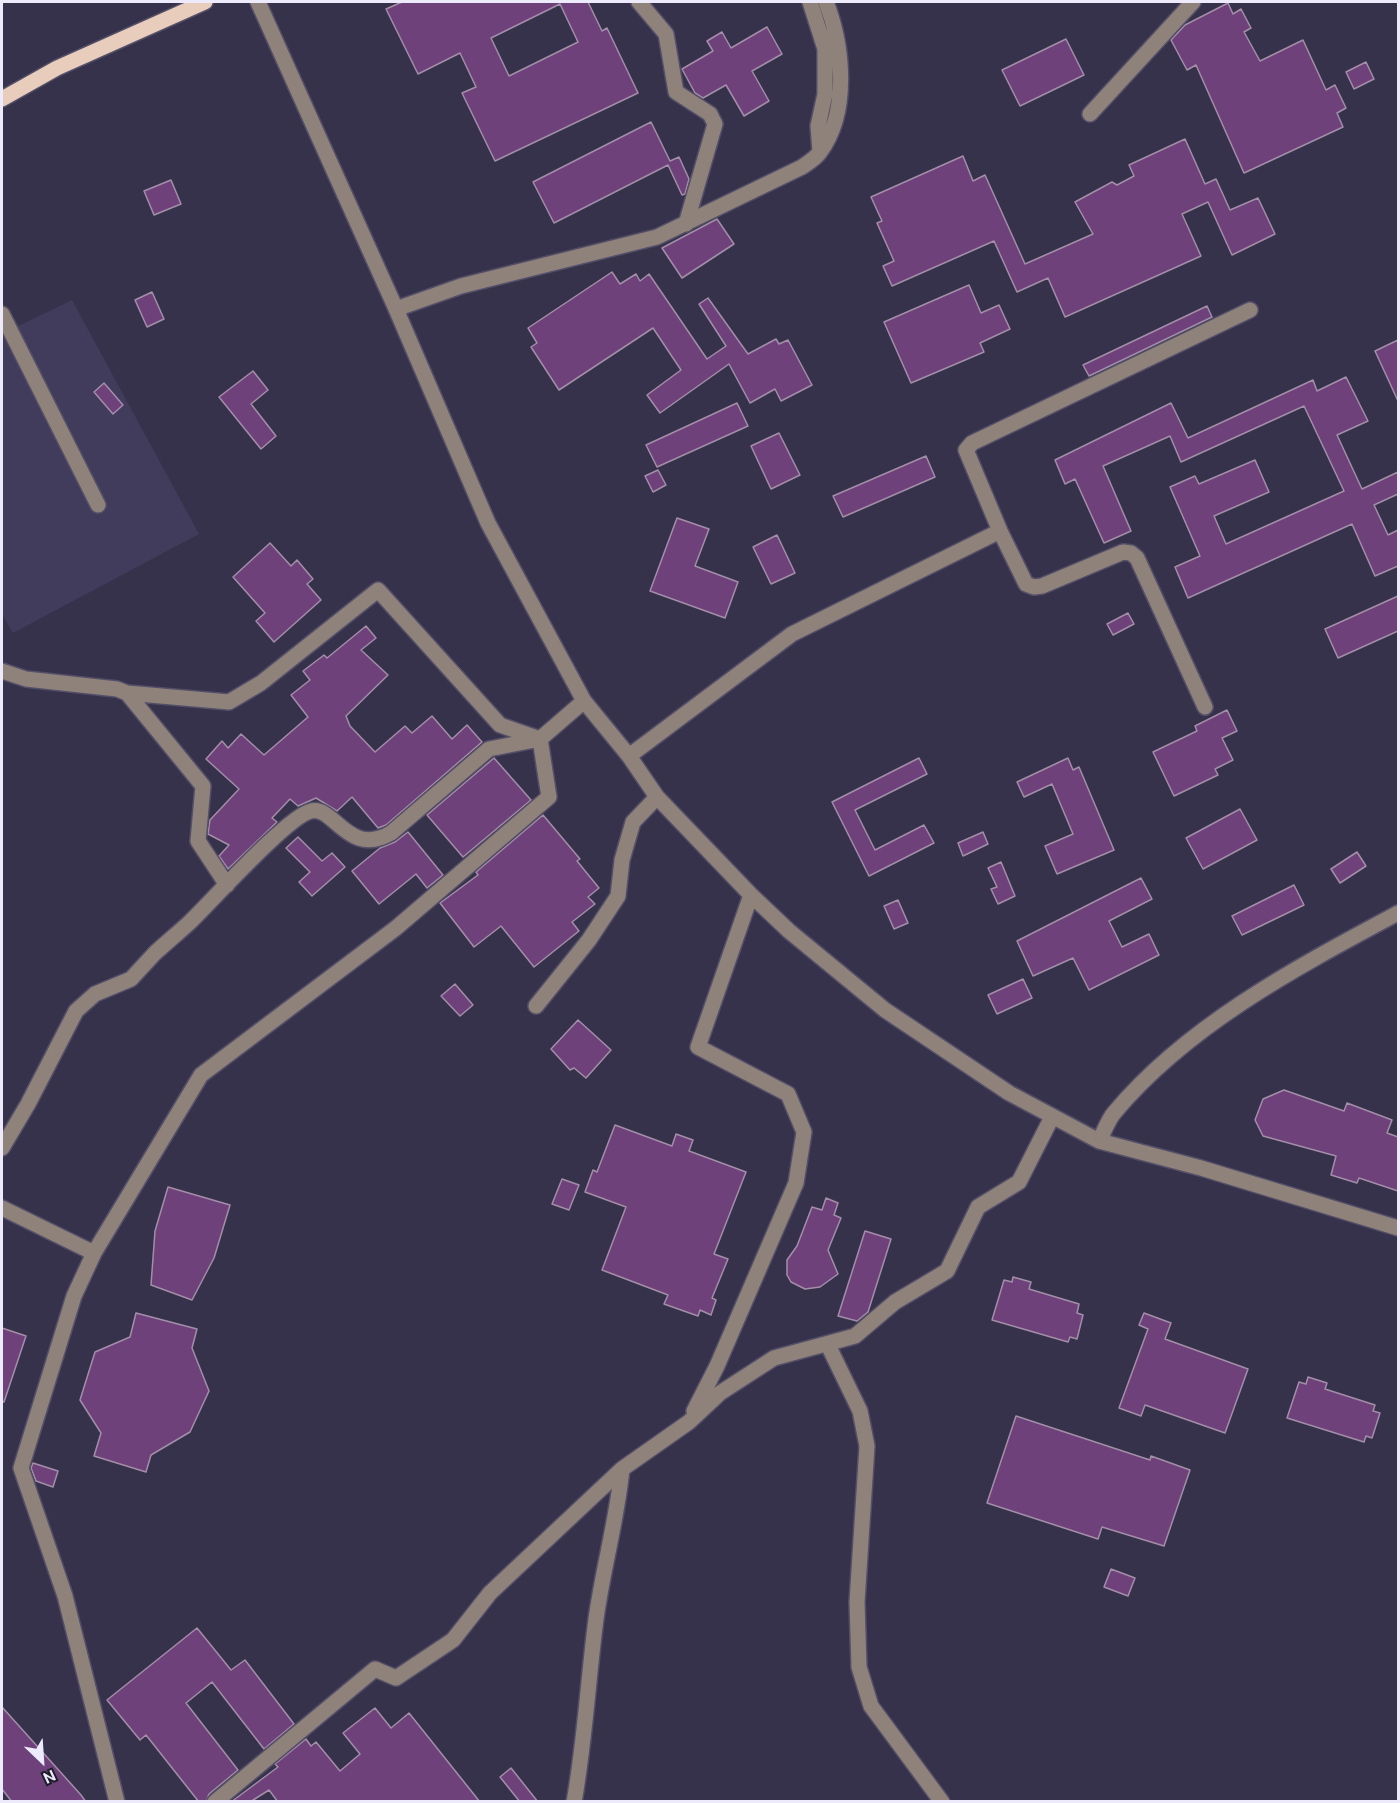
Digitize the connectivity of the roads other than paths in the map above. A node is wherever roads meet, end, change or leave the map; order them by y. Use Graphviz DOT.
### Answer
graph roads {
  1 [pos="205,2"];
  2 [pos="258,2"];
  3 [pos="639,2"];
  4 [pos="810,2"];
  5 [pos="826,2"];
  6 [pos="1193,2"];
  7 [pos="2,99"];
  8 [pos="1090,114"];
  9 [pos="820,152"];
  10 [pos="686,224"];
  11 [pos="396,309"];
  12 [pos="1250,310"];
  13 [pos="2,314"];
  14 [pos="98,505"];
  15 [pos="1000,531"];
  16 [pos="2,671"];
  17 [pos="127,693"];
  18 [pos="584,701"];
  19 [pos="1205,707"];
  20 [pos="540,739"];
  21 [pos="629,756"];
  22 [pos="657,797"];
  23 [pos="227,885"];
  24 [pos="751,895"];
  25 [pos="1398,913"];
  26 [pos="536,1006"];
  27 [pos="1052,1117"];
  28 [pos="1099,1141"];
  29 [pos="2,1148"];
  30 [pos="2,1208"];
  31 [pos="1398,1228"];
  32 [pos="94,1253"];
  33 [pos="828,1345"];
  34 [pos="689,1422"];
  35 [pos="622,1469"];
  36 [pos="117,1802"];
  37 [pos="215,1802"];
  38 [pos="574,1802"];
  39 [pos="942,1802"];
  1 -- 7 [label="main road"];
  2 -- 11 [label="street"];
  3 -- 10 [label="street"];
  4 -- 9 [label="street"];
  5 -- 9 [label="street"];
  6 -- 8 [label="street"];
  9 -- 10 [label="street"];
  10 -- 11 [label="street"];
  11 -- 18 [label="street"];
  12 -- 15 [label="street"];
  13 -- 14 [label="street"];
  15 -- 19 [label="street"];
  15 -- 21 [label="street"];
  16 -- 17 [label="street"];
  17 -- 20 [label="street"];
  17 -- 23 [label="street"];
  18 -- 20 [label="street"];
  18 -- 21 [label="street"];
  20 -- 23 [label="street"];
  20 -- 32 [label="street"];
  21 -- 22 [label="street"];
  22 -- 24 [label="street"];
  22 -- 26 [label="street"];
  23 -- 29 [label="street"];
  24 -- 27 [label="street"];
  24 -- 34 [label="street"];
  25 -- 28 [label="street"];
  27 -- 28 [label="street"];
  27 -- 33 [label="street"];
  28 -- 31 [label="street"];
  30 -- 32 [label="street"];
  32 -- 36 [label="street"];
  33 -- 34 [label="street"];
  33 -- 39 [label="street"];
  34 -- 35 [label="street"];
  35 -- 37 [label="street"];
  35 -- 38 [label="street"];
}
